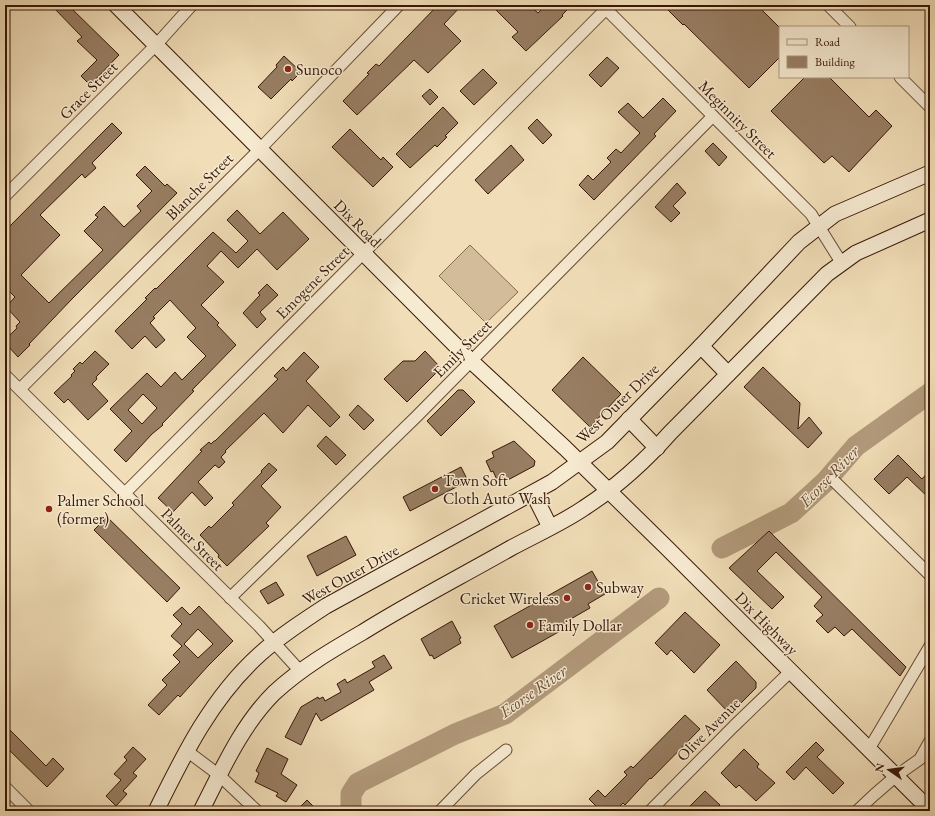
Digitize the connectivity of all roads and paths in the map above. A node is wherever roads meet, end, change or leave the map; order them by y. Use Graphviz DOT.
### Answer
graph roads {
  1 [pos="116,5"];
  2 [pos="192,5"];
  3 [pos="399,5"];
  4 [pos="828,5"];
  5 [pos="604,7"];
  6 [pos="849,26"];
  7 [pos="156,45"];
  8 [pos="901,78"];
  9 [pos="930,107"];
  10 [pos="713,116"];
  11 [pos="260,149"];
  12 [pos="930,173"];
  13 [pos="5,196"];
  14 [pos="930,220"];
  15 [pos="818,226"];
  16 [pos="363,253"];
  17 [pos="841,262"];
  18 [pos="701,346"];
  19 [pos="471,361"];
  20 [pos="728,374"];
  21 [pos="5,375"];
  22 [pos="20,389"];
  23 [pos="629,419"];
  24 [pos="657,448"];
  25 [pos="579,463"];
  26 [pos="833,480"];
  27 [pos="608,490"];
  28 [pos="125,493"];
  29 [pos="533,493"];
  30 [pos="550,527"];
  31 [pos="930,575"];
  32 [pos="230,598"];
  33 [pos="274,642"];
  34 [pos="930,646"];
  35 [pos="300,671"];
  36 [pos="791,671"];
  37 [pos="930,741"];
  38 [pos="869,749"];
  39 [pos="506,750"];
  40 [pos="187,751"];
  41 [pos="219,775"];
  42 [pos="896,776"];
  43 [pos="5,787"];
  44 [pos="930,810"];
  45 [pos="29,811"];
  46 [pos="156,811"];
  47 [pos="201,811"];
  48 [pos="257,811"];
  49 [pos="440,811"];
  50 [pos="650,811"];
  51 [pos="857,811"];
  1 -- 7 [label="main road, Dix Road"];
  2 -- 7 [label="street, Grace Street"];
  3 -- 11 [label="street, Blanche Street"];
  4 -- 6 [label="street"];
  5 -- 10 [label="street, Meginnity Street"];
  5 -- 16 [label="street, Emogene Street"];
  7 -- 11 [label="main road, Dix Road"];
  7 -- 13 [label="street, Grace Street"];
  8 -- 9 [label="street"];
  10 -- 15 [label="street, Meginnity Street"];
  10 -- 19 [label="street, Emily Street"];
  11 -- 16 [label="main road, Dix Road"];
  11 -- 22 [label="street, Blanche Street"];
  12 -- 15 [label="main road, West Outer Drive"];
  14 -- 17 [label="main road"];
  15 -- 17 [label="street, Meginnity Street"];
  15 -- 18 [label="main road, West Outer Drive"];
  16 -- 19 [label="main road, Dix Road"];
  16 -- 28 [label="street, Emogene Street"];
  17 -- 20 [label="main road"];
  18 -- 20 [label="main road"];
  18 -- 23 [label="main road, West Outer Drive"];
  19 -- 25 [label="main road, Dix Road"];
  19 -- 32 [label="street, Emily Street"];
  20 -- 24 [label="main road"];
  21 -- 22 [label="street, Palmer Street"];
  22 -- 28 [label="street, Palmer Street"];
  23 -- 24 [label="main road"];
  23 -- 25 [label="main road, West Outer Drive"];
  24 -- 27 [label="main road"];
  25 -- 27 [label="main road, Dix Highway"];
  25 -- 29 [label="main road, West Outer Drive"];
  26 -- 31 [label="street"];
  27 -- 30 [label="main road"];
  27 -- 36 [label="main road, Dix Highway"];
  28 -- 32 [label="street, Palmer Street"];
  29 -- 30 [label="main road"];
  29 -- 33 [label="main road, West Outer Drive"];
  30 -- 35 [label="main road"];
  32 -- 33 [label="street, Palmer Street"];
  33 -- 35 [label="street, Palmer Street"];
  33 -- 40 [label="main road, West Outer Drive"];
  34 -- 38 [label="street"];
  35 -- 41 [label="main road"];
  36 -- 38 [label="main road, Dix Highway"];
  36 -- 50 [label="street, Olive Avenue"];
  37 -- 42 [label="street"];
  38 -- 42 [label="main road, Dix Highway"];
  39 -- 49 [label="street"];
  40 -- 41 [label="street"];
  40 -- 46 [label="main road, West Outer Drive"];
  41 -- 47 [label="main road"];
  41 -- 48 [label="street"];
  42 -- 44 [label="main road, Dix Highway"];
  42 -- 51 [label="street"];
  43 -- 45 [label="street"];
}
